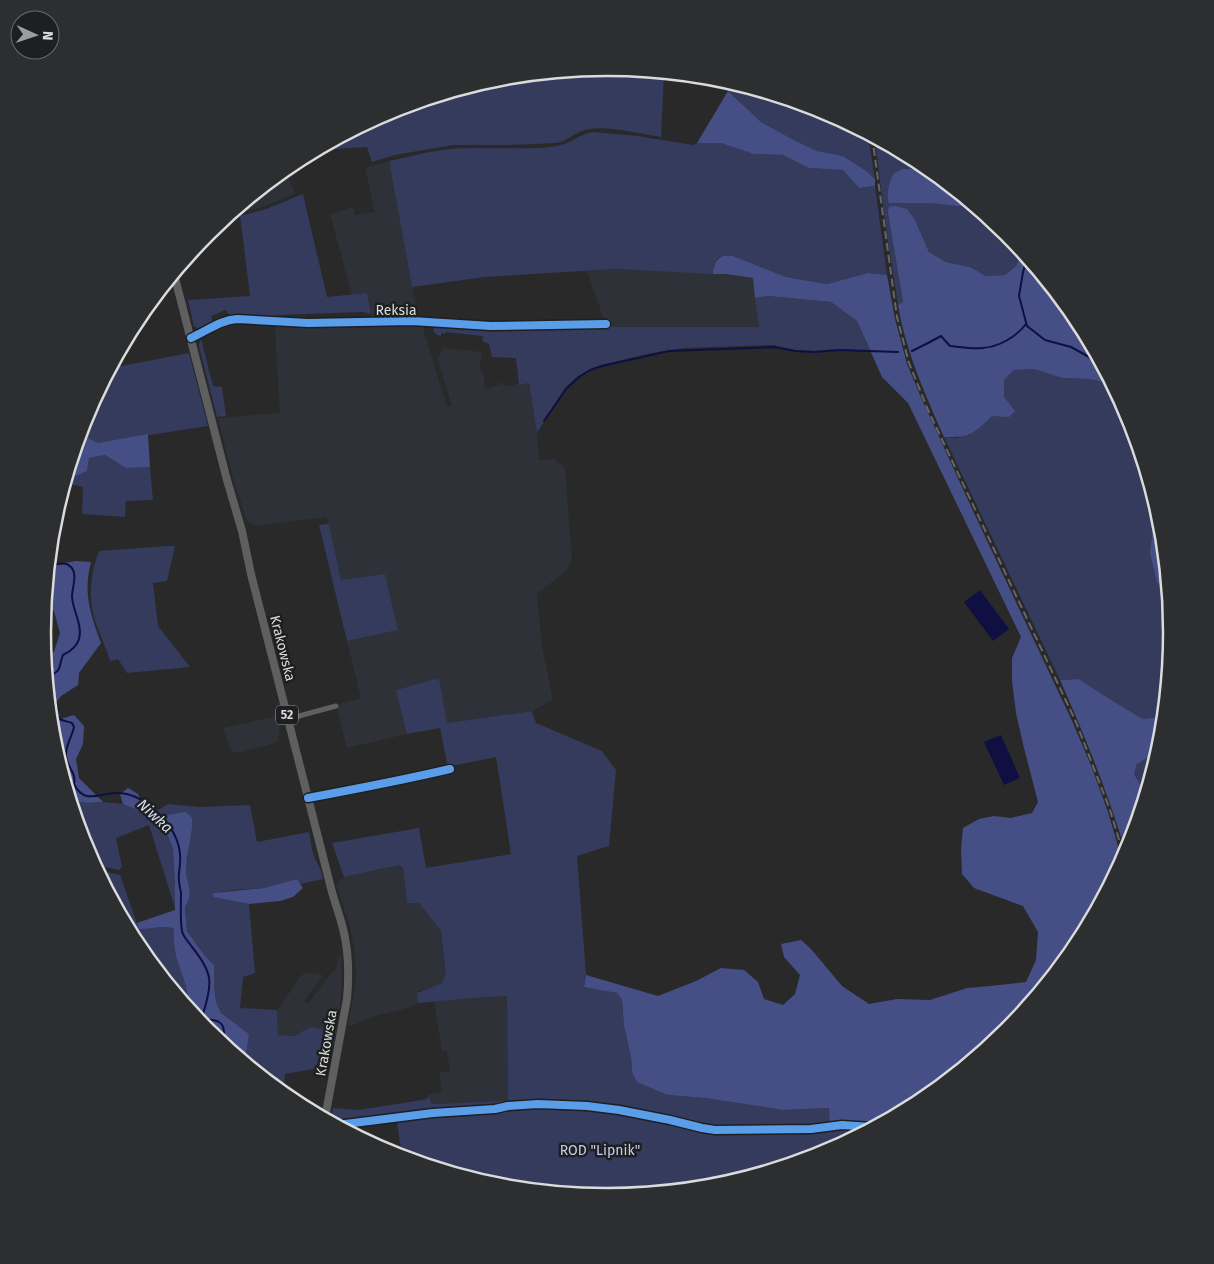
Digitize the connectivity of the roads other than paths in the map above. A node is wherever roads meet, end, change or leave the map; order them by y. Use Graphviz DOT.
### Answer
graph roads {
  1 [pos="176,282"];
  2 [pos="606,324"];
  3 [pos="190,338"];
  4 [pos="336,706"];
  5 [pos="288,719"];
  6 [pos="450,770"];
  7 [pos="308,798"];
  8 [pos="326,1111"];
  9 [pos="347,1123"];
  10 [pos="860,1126"];
  1 -- 3 [label="main road, Krakowska / 52"];
  2 -- 3 [label="street, Reksia"];
  3 -- 5 [label="main road, Krakowska / 52"];
  4 -- 5 [label="street"];
  5 -- 7 [label="main road, Krakowska / 52"];
  6 -- 7 [label="street"];
  7 -- 8 [label="main road, Krakowska / 52"];
  9 -- 10 [label="street"];
}
